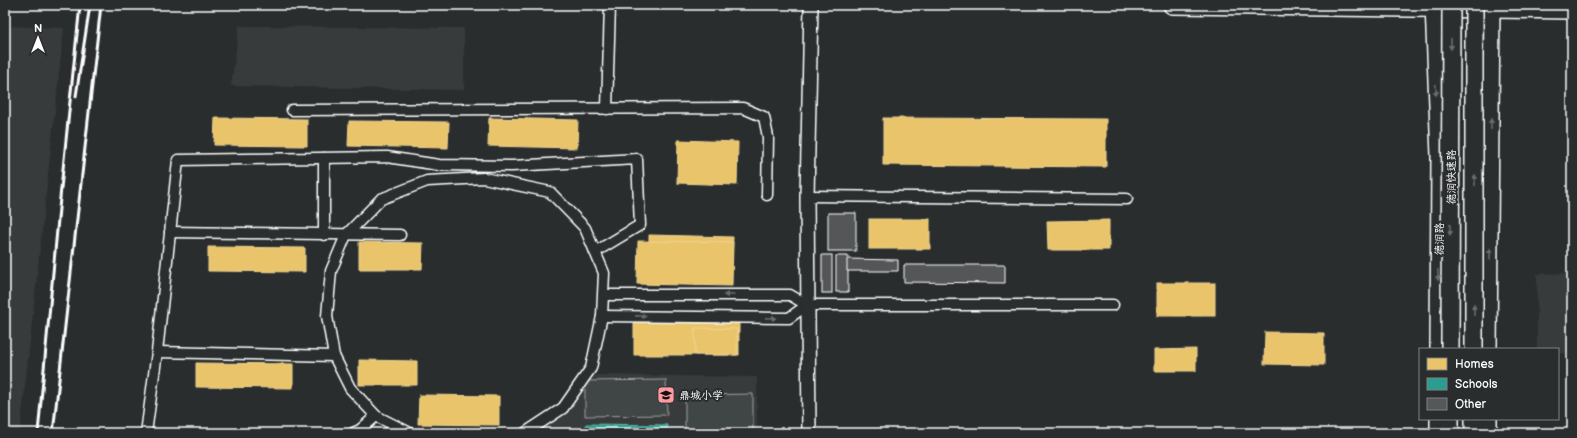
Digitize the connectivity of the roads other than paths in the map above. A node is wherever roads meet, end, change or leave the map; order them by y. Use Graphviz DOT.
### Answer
graph roads {
  1 [pos="610,5"];
  2 [pos="811,5"];
  3 [pos="1172,5"];
  4 [pos="1451,5"];
  5 [pos="1474,5"];
  6 [pos="1433,7"];
  7 [pos="1492,7"];
  8 [pos="1572,10"];
  9 [pos="607,109"];
  10 [pos="292,110"];
  11 [pos="324,158"];
  12 [pos="483,166"];
  13 [pos="484,178"];
  14 [pos="767,195"];
  15 [pos="807,196"];
  16 [pos="1127,199"];
  17 [pos="170,232"];
  18 [pos="324,235"];
  19 [pos="346,235"];
  20 [pos="400,235"];
  21 [pos="595,252"];
  22 [pos="604,295"];
  23 [pos="807,305"];
  24 [pos="1113,305"];
  25 [pos="602,316"];
  26 [pos="1438,348"];
  27 [pos="1450,348"];
  28 [pos="1474,348"];
  29 [pos="1489,348"];
  30 [pos="157,352"];
  31 [pos="334,356"];
  32 [pos="376,416"];
  33 [pos="1438,420"];
  34 [pos="1450,420"];
  35 [pos="1474,420"];
  36 [pos="1489,420"];
  37 [pos="146,433"];
  38 [pos="353,433"];
  39 [pos="410,433"];
  40 [pos="525,433"];
  41 [pos="809,433"];
  42 [pos="1438,433"];
  43 [pos="1450,433"];
  44 [pos="1474,433"];
  45 [pos="1489,433"];
  1 -- 9 [label="street"];
  2 -- 15 [label="street"];
  3 -- 6 [label="main road"];
  4 -- 27 [label="main road, 德润快速路, one-way, bridge"];
  28 -- 5 [label="main road, one-way, bridge"];
  6 -- 7 [label="main road"];
  6 -- 26 [label="main road, 德润路, one-way"];
  7 -- 8 [label="main road"];
  29 -- 7 [label="main road, one-way"];
  9 -- 10 [label="street"];
  9 -- 14 [label="street"];
  11 -- 12 [label="street"];
  11 -- 17 [label="street"];
  11 -- 18 [label="street"];
  12 -- 13 [label="street"];
  12 -- 21 [label="street"];
  13 -- 19 [label="street"];
  13 -- 21 [label="street"];
  15 -- 16 [label="street"];
  15 -- 23 [label="street"];
  17 -- 18 [label="street"];
  17 -- 30 [label="street"];
  18 -- 19 [label="street"];
  19 -- 20 [label="street"];
  19 -- 31 [label="street"];
  21 -- 22 [label="street"];
  23 -- 22 [label="street, one-way"];
  22 -- 25 [label="street"];
  23 -- 24 [label="street"];
  25 -- 23 [label="street, one-way"];
  23 -- 41 [label="street"];
  25 -- 40 [label="street"];
  30 -- 31 [label="street"];
  30 -- 37 [label="street"];
  31 -- 32 [label="street"];
  32 -- 38 [label="street"];
  32 -- 39 [label="street"];
  33 -- 42 [label="main road"];
  34 -- 43 [label="main road"];
  35 -- 44 [label="main road"];
  36 -- 45 [label="main road"];
}
